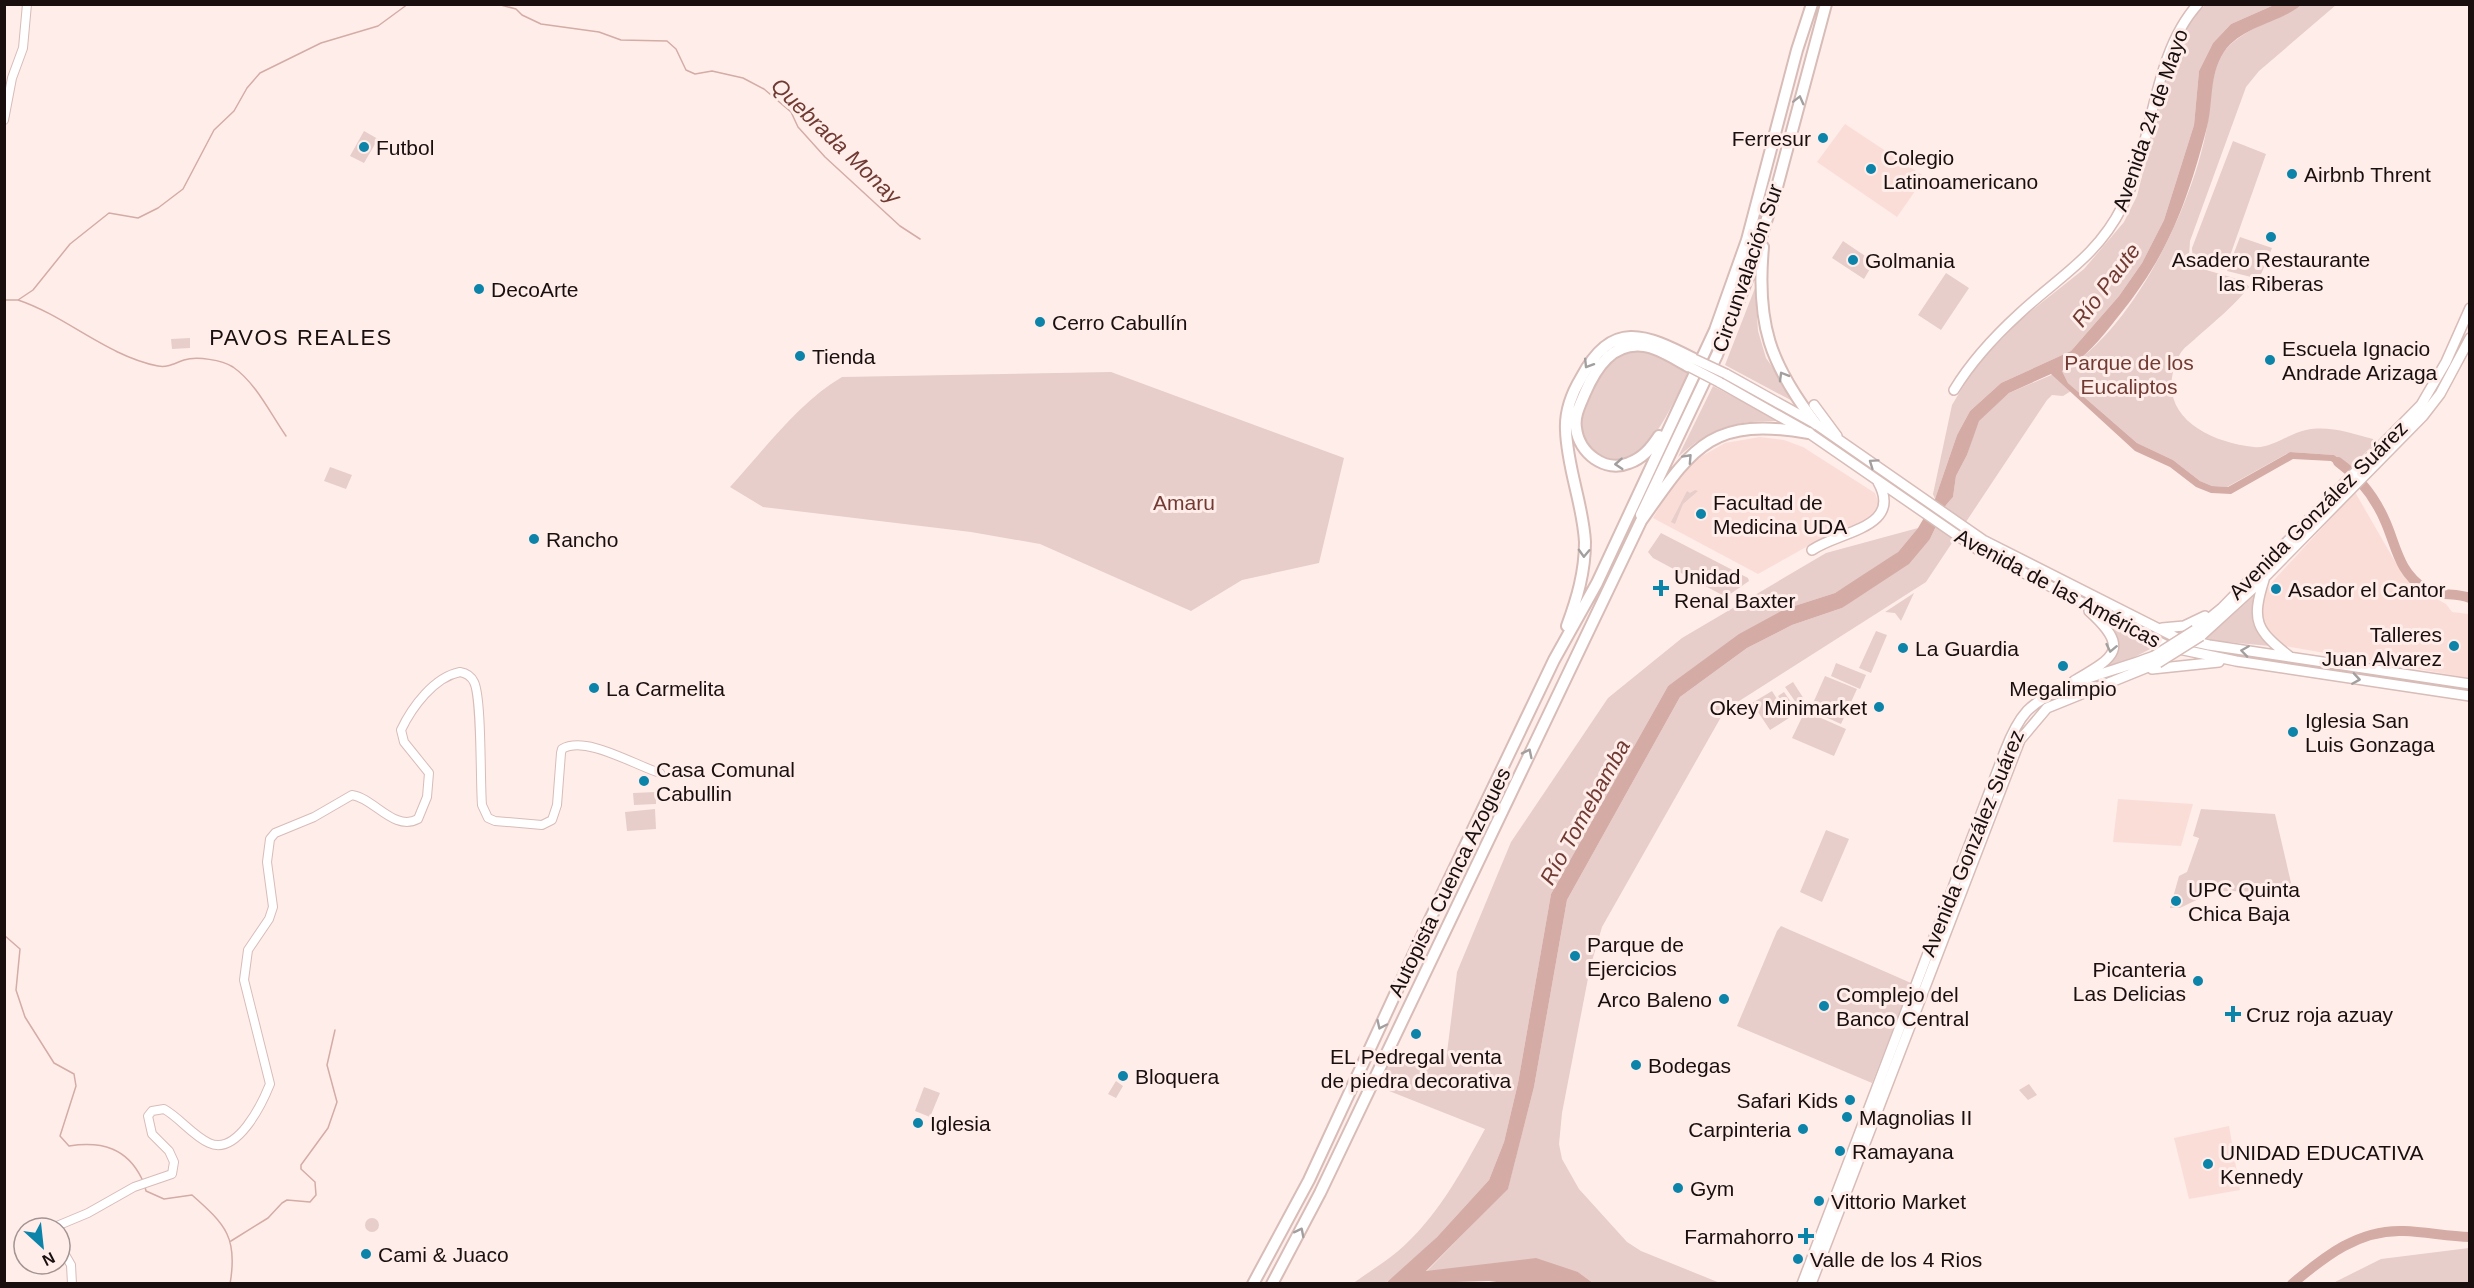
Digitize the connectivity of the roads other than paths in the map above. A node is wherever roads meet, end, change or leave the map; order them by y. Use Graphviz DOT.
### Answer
graph roads {
  1 [pos="27,4"];
  2 [pos="1812,4"];
  3 [pos="1826,4"];
  4 [pos="2198,4"];
  5 [pos="4,120"];
  6 [pos="1765,228"];
  7 [pos="2469,308"];
  8 [pos="2469,338"];
  9 [pos="1692,363"];
  10 [pos="1954,390"];
  11 [pos="1814,405"];
  12 [pos="1675,414"];
  13 [pos="1813,429"];
  14 [pos="1838,439"];
  15 [pos="2363,470"];
  16 [pos="1644,480"];
  17 [pos="1877,480"];
  18 [pos="1641,521"];
  19 [pos="2295,540"];
  20 [pos="1812,550"];
  21 [pos="2255,573"];
  22 [pos="2265,578"];
  23 [pos="2080,603"];
  24 [pos="2154,627"];
  25 [pos="2198,633"];
  26 [pos="2291,657"];
  27 [pos="1554,660"];
  28 [pos="2156,660"];
  29 [pos="2236,661"];
  30 [pos="2142,670"];
  31 [pos="2469,684"];
  32 [pos="2053,693"];
  33 [pos="2469,696"];
  34 [pos="660,773"];
  35 [pos="72,1220"];
  36 [pos="1253,1284"];
  37 [pos="1272,1284"];
  38 [pos="1802,1284"];
  39 [pos="1811,1284"];
  1 -- 5 [label="street"];
  2 -- 12 [label="highway, Circunvalación Sur"];
  6 -- 3 [label="highway, Circunvalación Sur, one-way"];
  4 -- 10 [label="main road, Avenida 24 de Mayo"];
  13 -- 6 [label="highway, one-way"];
  6 -- 18 [label="highway, Circunvalación Sur"];
  7 -- 15 [label="main road, Avenida González Suárez"];
  8 -- 15 [label="main road, Avenida González Suárez"];
  12 -- 9 [label="highway, one-way"];
  9 -- 13 [label="main road, Avenida de las Américas, bridge"];
  9 -- 13 [label="main road, Avenida de las Américas, bridge"];
  9 -- 27 [label="highway, one-way"];
  11 -- 14 [label="main road"];
  12 -- 16 [label="highway, Circunvalación Sur"];
  13 -- 14 [label="main road, Avenida de las Américas"];
  13 -- 17 [label="main road, Avenida de las Américas"];
  18 -- 13 [label="highway, one-way"];
  24 -- 14 [label="main road, Avenida de las Américas, one-way"];
  15 -- 19 [label="main road, Avenida González Suárez"];
  16 -- 27 [label="highway, Autopista Cuenca Azogues"];
  17 -- 20 [label="main road"];
  17 -- 23 [label="main road, Avenida de las Américas"];
  37 -- 18 [label="highway, Autopista Cuenca Azogues, one-way"];
  19 -- 21 [label="main road, Avenida González Suárez"];
  19 -- 22 [label="main road, Avenida González Suárez"];
  21 -- 24 [label="main road"];
  21 -- 25 [label="main road, Avenida González Suárez"];
  22 -- 25 [label="main road, Avenida González Suárez"];
  22 -- 26 [label="main road"];
  23 -- 29 [label="main road, Avenida de las Américas"];
  23 -- 32 [label="main road, one-way"];
  26 -- 24 [label="main road, Avenida de las Américas, one-way"];
  25 -- 28 [label="main road, Avenida González Suárez, bridge"];
  26 -- 31 [label="main road, Avenida de las Américas"];
  27 -- 36 [label="highway, Autopista Cuenca Azogues, one-way"];
  28 -- 30 [label="main road, Avenida González Suárez"];
  28 -- 32 [label="main road, Avenida González Suárez"];
  29 -- 30 [label="main road"];
  29 -- 33 [label="main road, Avenida de las Américas, one-way"];
  30 -- 39 [label="main road, Avenida González Suárez"];
  32 -- 38 [label="main road, Avenida González Suárez"];
  34 -- 35 [label="street"];
}
